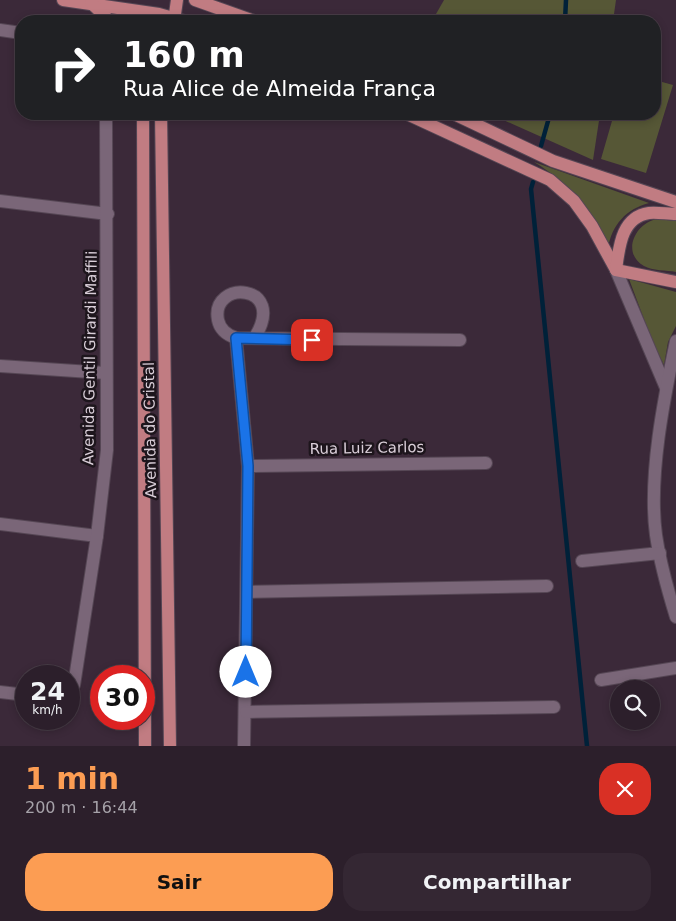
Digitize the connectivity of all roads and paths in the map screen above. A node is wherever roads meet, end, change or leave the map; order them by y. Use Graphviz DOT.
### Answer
graph roads {
  1 [pos="63,0"];
  2 [pos="176,0"];
  3 [pos="195,0"];
  4 [pos="91,4"];
  5 [pos="103,15"];
  6 [pos="162,15"];
  7 [pos="177,15"];
  8 [pos="237,15"];
  9 [pos="0,30"];
  10 [pos="15,32"];
  11 [pos="106,120"];
  12 [pos="143,120"];
  13 [pos="162,120"];
  14 [pos="420,120"];
  15 [pos="467,120"];
  16 [pos="0,201"];
  17 [pos="676,202"];
  18 [pos="108,214"];
  19 [pos="676,214"];
  20 [pos="616,270"];
  21 [pos="676,282"];
  22 [pos="255,337"];
  23 [pos="236,338"];
  24 [pos="460,340"];
  25 [pos="676,340"];
  26 [pos="0,366"];
  27 [pos="106,373"];
  28 [pos="666,388"];
  29 [pos="486,462"];
  30 [pos="248,466"];
  31 [pos="0,524"];
  32 [pos="97,536"];
  33 [pos="660,553"];
  34 [pos="582,561"];
  35 [pos="547,586"];
  36 [pos="247,592"];
  37 [pos="675,613"];
  38 [pos="77,665"];
  39 [pos="676,668"];
  40 [pos="602,680"];
  41 [pos="0,692"];
  42 [pos="15,694"];
  43 [pos="554,707"];
  44 [pos="246,712"];
  45 [pos="145,746"];
  46 [pos="170,746"];
  47 [pos="244,746"];
  1 -- 4 [label="main road"];
  2 -- 7 [label="main road"];
  3 -- 8 [label="main road"];
  4 -- 5 [label="main road"];
  4 -- 6 [label="main road"];
  9 -- 10 [label="street"];
  11 -- 18 [label="street, Avenida Gentil Girardi Maffili"];
  12 -- 45 [label="main road, Avenida do Cristal"];
  13 -- 46 [label="main road, Avenida do Cristal"];
  14 -- 20 [label="main road"];
  15 -- 17 [label="main road"];
  16 -- 18 [label="street"];
  18 -- 27 [label="street, Avenida Gentil Girardi Maffili"];
  19 -- 20 [label="main road"];
  20 -- 21 [label="main road"];
  20 -- 28 [label="street"];
  22 -- 23 [label="street"];
  22 -- 23 [label="street"];
  22 -- 24 [label="street"];
  23 -- 30 [label="street"];
  25 -- 28 [label="street"];
  26 -- 27 [label="street"];
  27 -- 32 [label="street, Avenida Gentil Girardi Maffili"];
  28 -- 33 [label="street"];
  29 -- 30 [label="street, Rua Luiz Carlos"];
  30 -- 36 [label="street"];
  31 -- 32 [label="street"];
  32 -- 38 [label="street, Avenida Gentil Girardi Maffili"];
  33 -- 34 [label="street"];
  33 -- 37 [label="street"];
  35 -- 36 [label="street"];
  36 -- 44 [label="street"];
  39 -- 40 [label="street"];
  41 -- 42 [label="street"];
  43 -- 44 [label="street"];
  44 -- 47 [label="street"];
}
